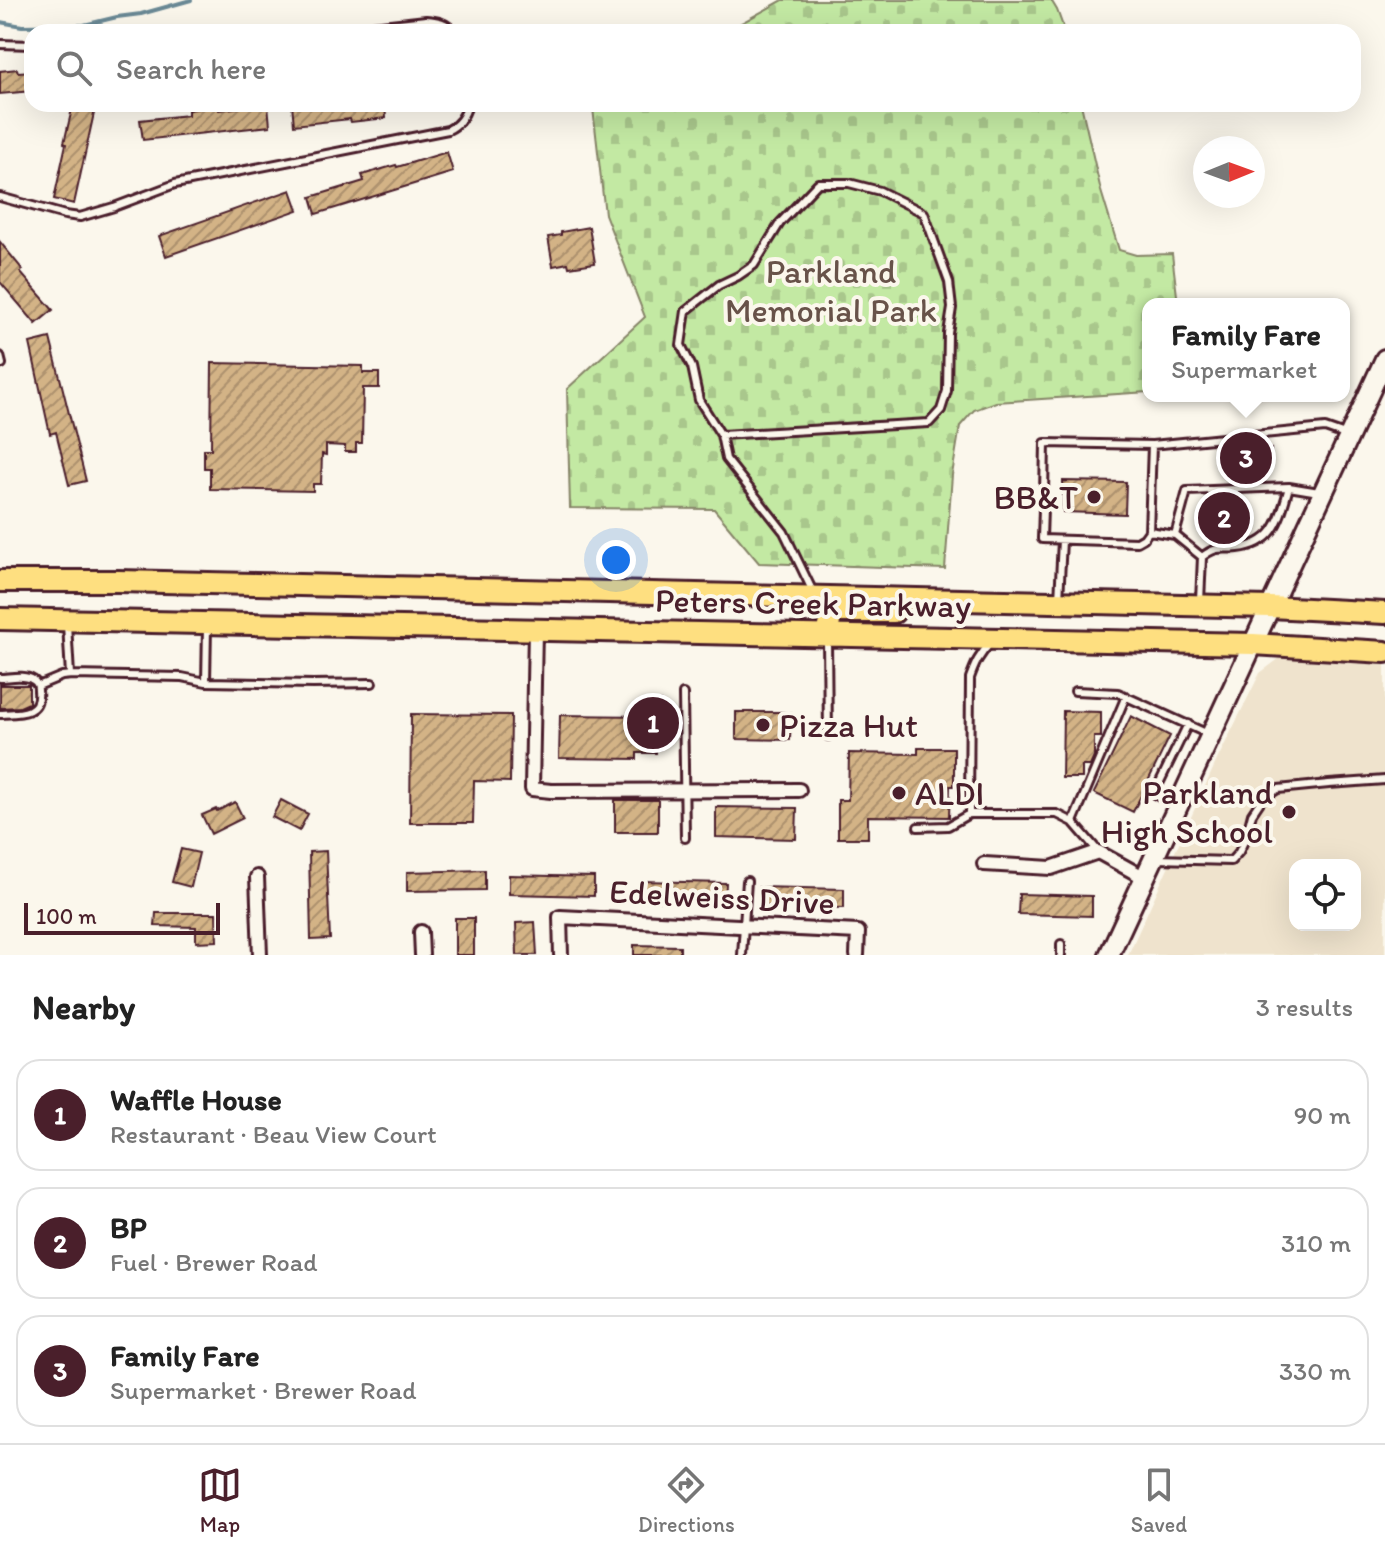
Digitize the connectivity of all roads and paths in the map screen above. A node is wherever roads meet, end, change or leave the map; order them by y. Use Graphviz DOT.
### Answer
graph roads {
  1 [pos="390,24"];
  2 [pos="444,24"];
  3 [pos="0,44"];
  4 [pos="24,45"];
  5 [pos="466,112"];
  6 [pos="0,197"];
  7 [pos="0,356"];
  8 [pos="1385,359"];
  9 [pos="2,364"];
  10 [pos="721,435"];
  11 [pos="1349,436"];
  12 [pos="1152,445"];
  13 [pos="1289,487"];
  14 [pos="1044,493"];
  15 [pos="1323,493"];
  16 [pos="1043,508"];
  17 [pos="1149,531"];
  18 [pos="1175,535"];
  19 [pos="1062,540"];
  20 [pos="1202,557"];
  21 [pos="0,581"];
  22 [pos="118,581"];
  23 [pos="0,593"];
  24 [pos="816,597"];
  25 [pos="1054,602"];
  26 [pos="1199,605"];
  27 [pos="1270,607"];
  28 [pos="1385,613"];
  29 [pos="0,619"];
  30 [pos="67,620"];
  31 [pos="208,623"];
  32 [pos="535,630"];
  33 [pos="827,636"];
  34 [pos="995,639"];
  35 [pos="1253,644"];
  36 [pos="1385,652"];
  37 [pos="70,675"];
  38 [pos="0,678"];
  39 [pos="206,682"];
  40 [pos="372,683"];
  41 [pos="38,686"];
  42 [pos="1075,691"];
  43 [pos="683,694"];
  44 [pos="1126,696"];
  45 [pos="0,714"];
  46 [pos="1188,724"];
  47 [pos="1211,735"];
  48 [pos="828,736"];
  49 [pos="1385,780"];
  50 [pos="685,789"];
  51 [pos="799,790"];
  52 [pos="1178,807"];
  53 [pos="969,814"];
  54 [pos="1073,822"];
  55 [pos="918,827"];
  56 [pos="685,838"];
  57 [pos="1098,852"];
  58 [pos="1154,859"];
  59 [pos="984,864"];
  60 [pos="257,877"];
  61 [pos="1145,878"];
  62 [pos="747,881"];
  63 [pos="744,926"];
  64 [pos="421,932"];
  65 [pos="1061,944"];
  66 [pos="260,955"];
  67 [pos="422,955"];
  68 [pos="561,955"];
  69 [pos="742,955"];
  70 [pos="857,955"];
  71 [pos="1061,955"];
  72 [pos="1109,955"];
  1 -- 2 [label="lane"];
  3 -- 4 [label="lane"];
  5 -- 6 [label="lane"];
  7 -- 9 [label="lane"];
  8 -- 11 [label="street"];
  10 -- 10 [label="lane"];
  10 -- 24 [label="lane"];
  11 -- 12 [label="lane"];
  11 -- 15 [label="street"];
  12 -- 14 [label="lane"];
  12 -- 17 [label="lane"];
  13 -- 15 [label="lane"];
  13 -- 18 [label="lane"];
  13 -- 20 [label="lane"];
  15 -- 27 [label="street"];
  16 -- 19 [label="lane"];
  17 -- 18 [label="lane"];
  17 -- 19 [label="lane"];
  18 -- 20 [label="lane"];
  19 -- 25 [label="lane"];
  20 -- 26 [label="lane"];
  21 -- 22 [label="main road, Peters Creek Parkway"];
  22 -- 23 [label="main road"];
  22 -- 24 [label="main road, Peters Creek Parkway"];
  24 -- 25 [label="main road, Peters Creek Parkway"];
  25 -- 26 [label="main road, Peters Creek Parkway"];
  25 -- 33 [label="main road"];
  26 -- 27 [label="main road, Peters Creek Parkway"];
  27 -- 28 [label="main road, Peters Creek Parkway"];
  27 -- 35 [label="street"];
  29 -- 30 [label="main road, Peters Creek Parkway"];
  30 -- 31 [label="main road, Peters Creek Parkway"];
  30 -- 37 [label="lane"];
  31 -- 32 [label="main road, Peters Creek Parkway"];
  31 -- 39 [label="lane"];
  32 -- 33 [label="main road, Peters Creek Parkway"];
  32 -- 50 [label="street"];
  33 -- 34 [label="main road, Peters Creek Parkway"];
  33 -- 48 [label="lane"];
  34 -- 35 [label="main road, Peters Creek Parkway"];
  34 -- 53 [label="lane"];
  35 -- 36 [label="main road, Peters Creek Parkway"];
  35 -- 47 [label="street"];
  37 -- 39 [label="lane"];
  37 -- 41 [label="lane"];
  38 -- 41 [label="lane"];
  39 -- 40 [label="lane"];
  41 -- 45 [label="lane"];
  42 -- 44 [label="lane"];
  43 -- 50 [label="lane"];
  44 -- 46 [label="lane"];
  44 -- 54 [label="lane"];
  46 -- 47 [label="lane"];
  46 -- 52 [label="lane"];
  47 -- 52 [label="street"];
  49 -- 58 [label="lane"];
  50 -- 51 [label="street"];
  50 -- 56 [label="lane"];
  52 -- 58 [label="street"];
  53 -- 54 [label="lane"];
  53 -- 55 [label="lane"];
  54 -- 57 [label="lane"];
  57 -- 59 [label="street"];
  57 -- 61 [label="street"];
  58 -- 61 [label="street"];
  60 -- 66 [label="street"];
  61 -- 72 [label="street"];
  62 -- 63 [label="lane"];
  63 -- 68 [label="street, Edelweiss Drive"];
  63 -- 69 [label="lane"];
  63 -- 70 [label="street, Edelweiss Drive"];
  64 -- 67 [label="street"];
  65 -- 71 [label="lane"];
}
